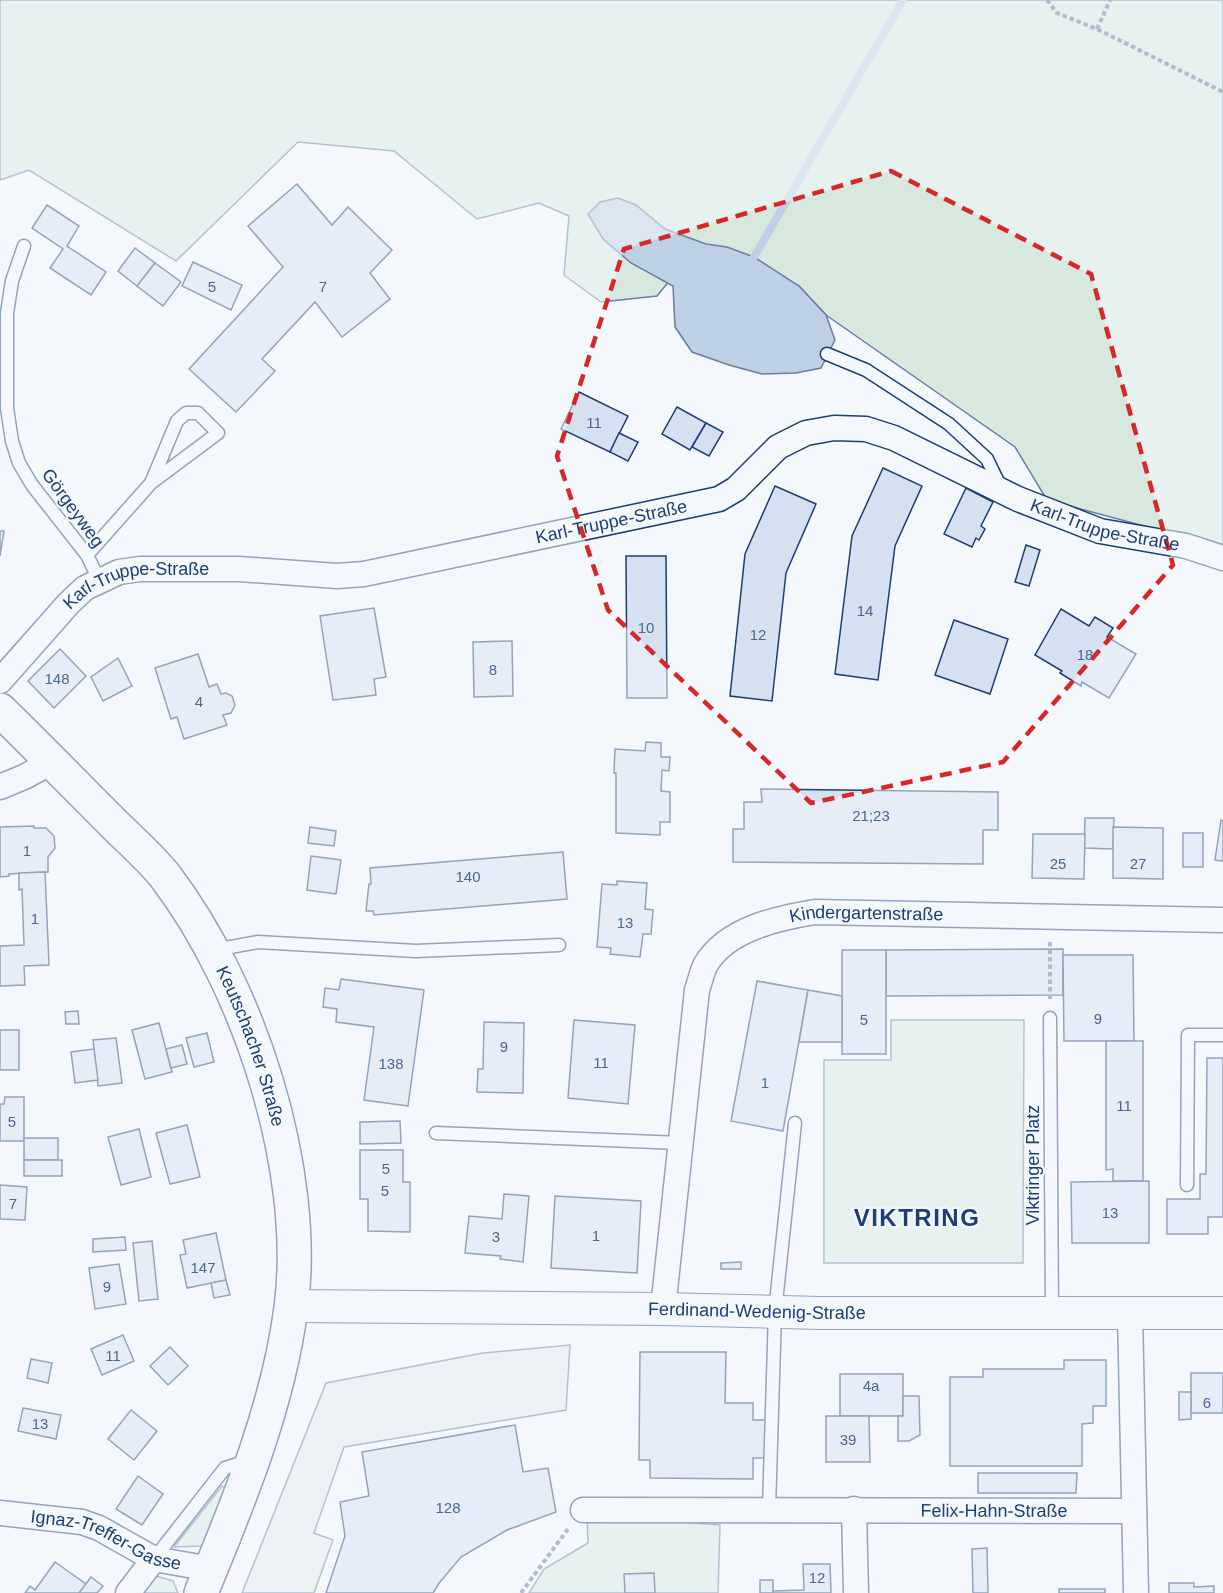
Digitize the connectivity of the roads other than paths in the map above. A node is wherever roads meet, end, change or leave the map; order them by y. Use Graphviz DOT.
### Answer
graph roads {
  1 [pos="24,246"];
  2 [pos="827,354"];
  3 [pos="151,483"];
  4 [pos="1003,492"];
  5 [pos="87,555"];
  6 [pos="1223,558"];
  7 [pos="99,580"];
  8 [pos="0,681"];
  9 [pos="0,710"];
  10 [pos="52,762"];
  11 [pos="0,787"];
  12 [pos="1223,920"];
  13 [pos="559,945"];
  14 [pos="212,950"];
  15 [pos="1050,1018"];
  16 [pos="1223,1035"];
  17 [pos="795,1123"];
  18 [pos="436,1133"];
  19 [pos="680,1143"];
  20 [pos="1187,1185"];
  21 [pos="291,1306"];
  22 [pos="663,1309"];
  23 [pos="775,1312"];
  24 [pos="1052,1312"];
  25 [pos="1130,1312"];
  26 [pos="1223,1313"];
  27 [pos="252,1460"];
  28 [pos="769,1509"];
  29 [pos="854,1509"];
  30 [pos="583,1510"];
  31 [pos="1134,1511"];
  32 [pos="0,1513"];
  33 [pos="154,1559"];
  34 [pos="206,1581"];
  35 [pos="128,1593"];
  36 [pos="855,1593"];
  37 [pos="1136,1593"];
  1 -- 5 [label="lane, Görgeyweg"];
  2 -- 4 [label="lane"];
  3 -- 3 [label="lane"];
  3 -- 5 [label="lane"];
  4 -- 6 [label="street, Karl-Truppe-Straße"];
  4 -- 7 [label="street, Karl-Truppe-Straße"];
  5 -- 7 [label="lane, Görgeyweg"];
  7 -- 8 [label="street, Karl-Truppe-Straße"];
  9 -- 10 [label="main road, Keutschacher Straße"];
  10 -- 11 [label="street"];
  10 -- 14 [label="main road, Keutschacher Straße"];
  12 -- 19 [label="street, Kindergartenstraße"];
  13 -- 14 [label="lane"];
  14 -- 21 [label="main road, Keutschacher Straße"];
  15 -- 24 [label="lane, Viktringer Platz"];
  16 -- 20 [label="lane"];
  17 -- 23 [label="lane"];
  18 -- 19 [label="lane"];
  19 -- 22 [label="street, Kindergartenstraße"];
  21 -- 22 [label="street, Ferdinand-Wedenig-Straße"];
  21 -- 27 [label="main road, Keutschacher Straße"];
  22 -- 23 [label="street, Ferdinand-Wedenig-Straße"];
  23 -- 24 [label="street, Ferdinand-Wedenig-Straße"];
  23 -- 28 [label="lane"];
  24 -- 25 [label="street, Ferdinand-Wedenig-Straße"];
  25 -- 26 [label="street, Ferdinand-Wedenig-Straße"];
  25 -- 31 [label="street"];
  27 -- 33 [label="lane"];
  27 -- 34 [label="main road, Keutschacher Straße"];
  28 -- 29 [label="street, Felix-Hahn-Straße"];
  28 -- 30 [label="street, Felix-Hahn-Straße"];
  29 -- 31 [label="street, Felix-Hahn-Straße"];
  29 -- 36 [label="street"];
  31 -- 37 [label="street"];
  32 -- 33 [label="street, Ignaz-Treffer-Gasse"];
  33 -- 34 [label="street, Ignaz-Treffer-Gasse"];
  33 -- 35 [label="street"];
}
